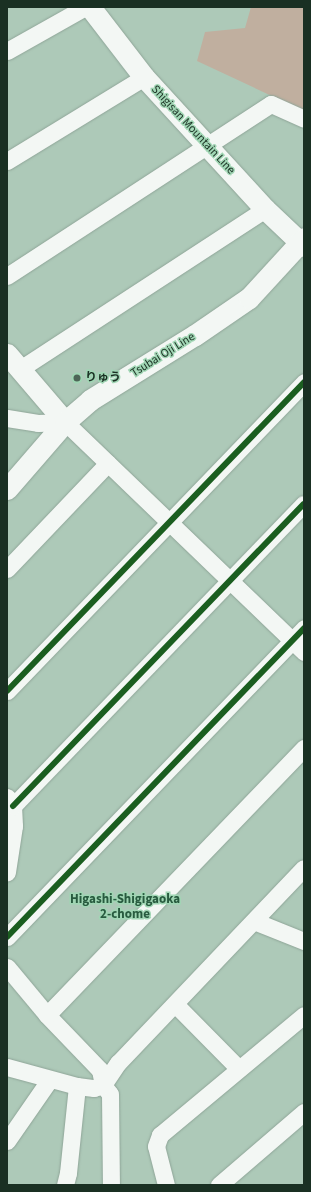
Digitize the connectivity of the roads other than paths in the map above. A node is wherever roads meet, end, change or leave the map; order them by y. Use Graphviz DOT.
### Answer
graph roads {
  1 [pos="85,7"];
  2 [pos="90,7"];
  3 [pos="7,51"];
  4 [pos="144,77"];
  5 [pos="304,119"];
  6 [pos="207,146"];
  7 [pos="7,161"];
  8 [pos="265,208"];
  9 [pos="302,242"];
  10 [pos="7,276"];
  11 [pos="14,362"];
  12 [pos="304,382"];
  13 [pos="7,418"];
  14 [pos="65,422"];
  15 [pos="108,463"];
  16 [pos="7,489"];
  17 [pos="304,504"];
  18 [pos="169,523"];
  19 [pos="7,569"];
  20 [pos="230,581"];
  21 [pos="304,628"];
  22 [pos="298,646"];
  23 [pos="7,691"];
  24 [pos="304,748"];
  25 [pos="10,802"];
  26 [pos="304,868"];
  27 [pos="7,872"];
  28 [pos="254,920"];
  29 [pos="7,937"];
  30 [pos="304,941"];
  31 [pos="7,967"];
  32 [pos="174,1004"];
  33 [pos="47,1015"];
  34 [pos="304,1016"];
  35 [pos="7,1067"];
  36 [pos="239,1069"];
  37 [pos="50,1079"];
  38 [pos="103,1085"];
  39 [pos="77,1086"];
  40 [pos="304,1112"];
  41 [pos="7,1141"];
  42 [pos="65,1185"];
  43 [pos="111,1185"];
  44 [pos="166,1185"];
  45 [pos="219,1185"];
  1 -- 3 [label="street"];
  2 -- 4 [label="main road, Shigisan Mountain Line"];
  4 -- 6 [label="main road, Shigisan Mountain Line"];
  4 -- 7 [label="street"];
  5 -- 6 [label="street"];
  6 -- 8 [label="main road, Shigisan Mountain Line"];
  6 -- 10 [label="street"];
  8 -- 9 [label="main road, Shigisan Mountain Line"];
  8 -- 11 [label="street"];
  9 -- 14 [label="main road, Tsubai Oji Line"];
  11 -- 14 [label="main road"];
  12 -- 18 [label="street"];
  13 -- 14 [label="street"];
  14 -- 15 [label="street"];
  14 -- 16 [label="main road, Tsubai Oji Line"];
  15 -- 18 [label="street"];
  15 -- 19 [label="street"];
  17 -- 20 [label="street"];
  18 -- 20 [label="street"];
  18 -- 23 [label="street"];
  20 -- 22 [label="street"];
  20 -- 25 [label="street"];
  21 -- 22 [label="street"];
  22 -- 29 [label="street"];
  24 -- 33 [label="street"];
  25 -- 27 [label="street"];
  26 -- 28 [label="street"];
  28 -- 30 [label="street"];
  28 -- 32 [label="street"];
  31 -- 33 [label="street"];
  32 -- 36 [label="street"];
  32 -- 38 [label="street"];
  33 -- 38 [label="street"];
  34 -- 36 [label="street"];
  35 -- 37 [label="street"];
  36 -- 44 [label="street"];
  37 -- 39 [label="street"];
  37 -- 41 [label="street"];
  38 -- 39 [label="street"];
  38 -- 43 [label="street"];
  39 -- 42 [label="street"];
  40 -- 45 [label="street"];
}
